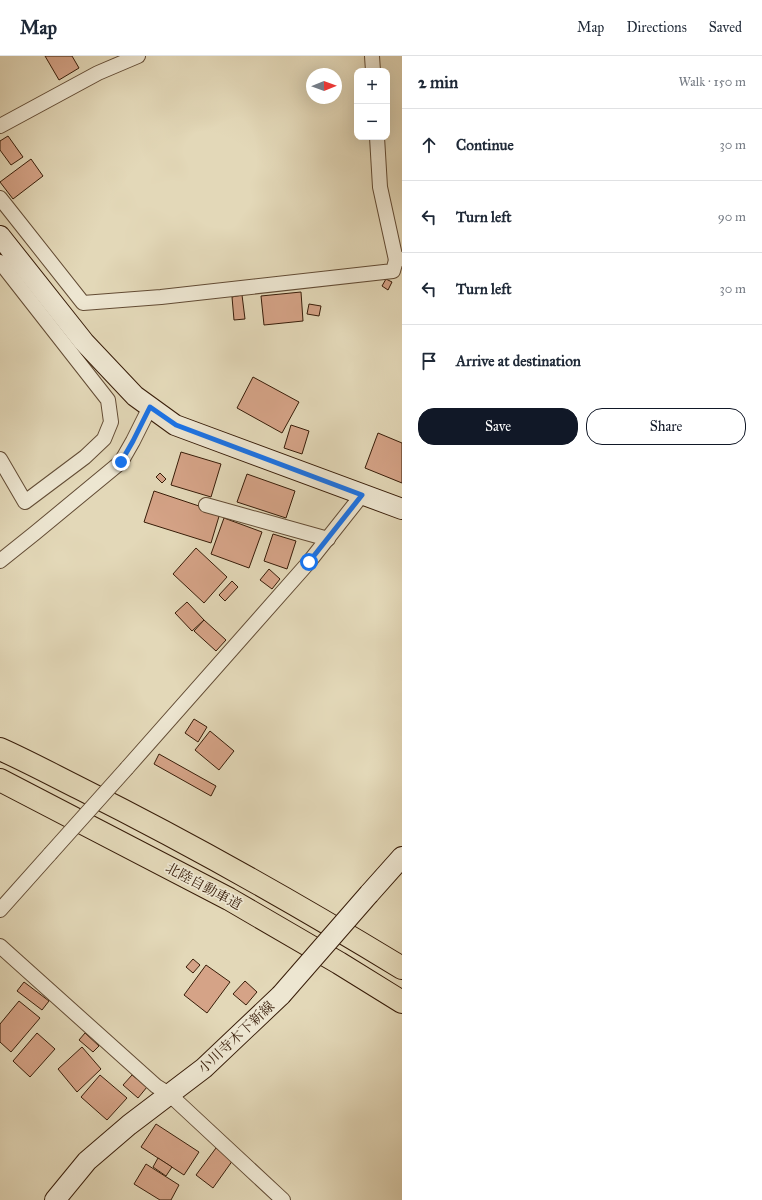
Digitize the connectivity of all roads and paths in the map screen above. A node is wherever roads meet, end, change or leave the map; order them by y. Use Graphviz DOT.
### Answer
graph roads {
  1 [pos="138,56"];
  2 [pos="372,56"];
  3 [pos="373,68"];
  4 [pos="0,126"];
  5 [pos="377,140"];
  6 [pos="0,198"];
  7 [pos="0,236"];
  8 [pos="399,259"];
  9 [pos="0,262"];
  10 [pos="150,407"];
  11 [pos="0,459"];
  12 [pos="362,495"];
  13 [pos="206,505"];
  14 [pos="402,509"];
  15 [pos="328,540"];
  16 [pos="0,560"];
  17 [pos="0,749"];
  18 [pos="0,780"];
  19 [pos="402,857"];
  20 [pos="0,910"];
  21 [pos="0,946"];
  22 [pos="402,968"];
  23 [pos="402,1002"];
  24 [pos="169,1094"];
  25 [pos="55,1200"];
  26 [pos="283,1200"];
  1 -- 4 [label="street"];
  2 -- 3 [label="street"];
  5 -- 8 [label="street"];
  6 -- 8 [label="street"];
  7 -- 10 [label="street"];
  9 -- 11 [label="street"];
  10 -- 12 [label="street"];
  10 -- 16 [label="street"];
  12 -- 14 [label="street"];
  12 -- 15 [label="street"];
  13 -- 15 [label="street"];
  15 -- 20 [label="street, bridge"];
  17 -- 22 [label="highway, 北陸自動車道"];
  18 -- 23 [label="highway, 北陸自動車道"];
  19 -- 24 [label="street, 小川寺木下新線, bridge"];
  21 -- 24 [label="street"];
  24 -- 25 [label="street, 小川寺木下新線"];
  24 -- 26 [label="street"];
}
